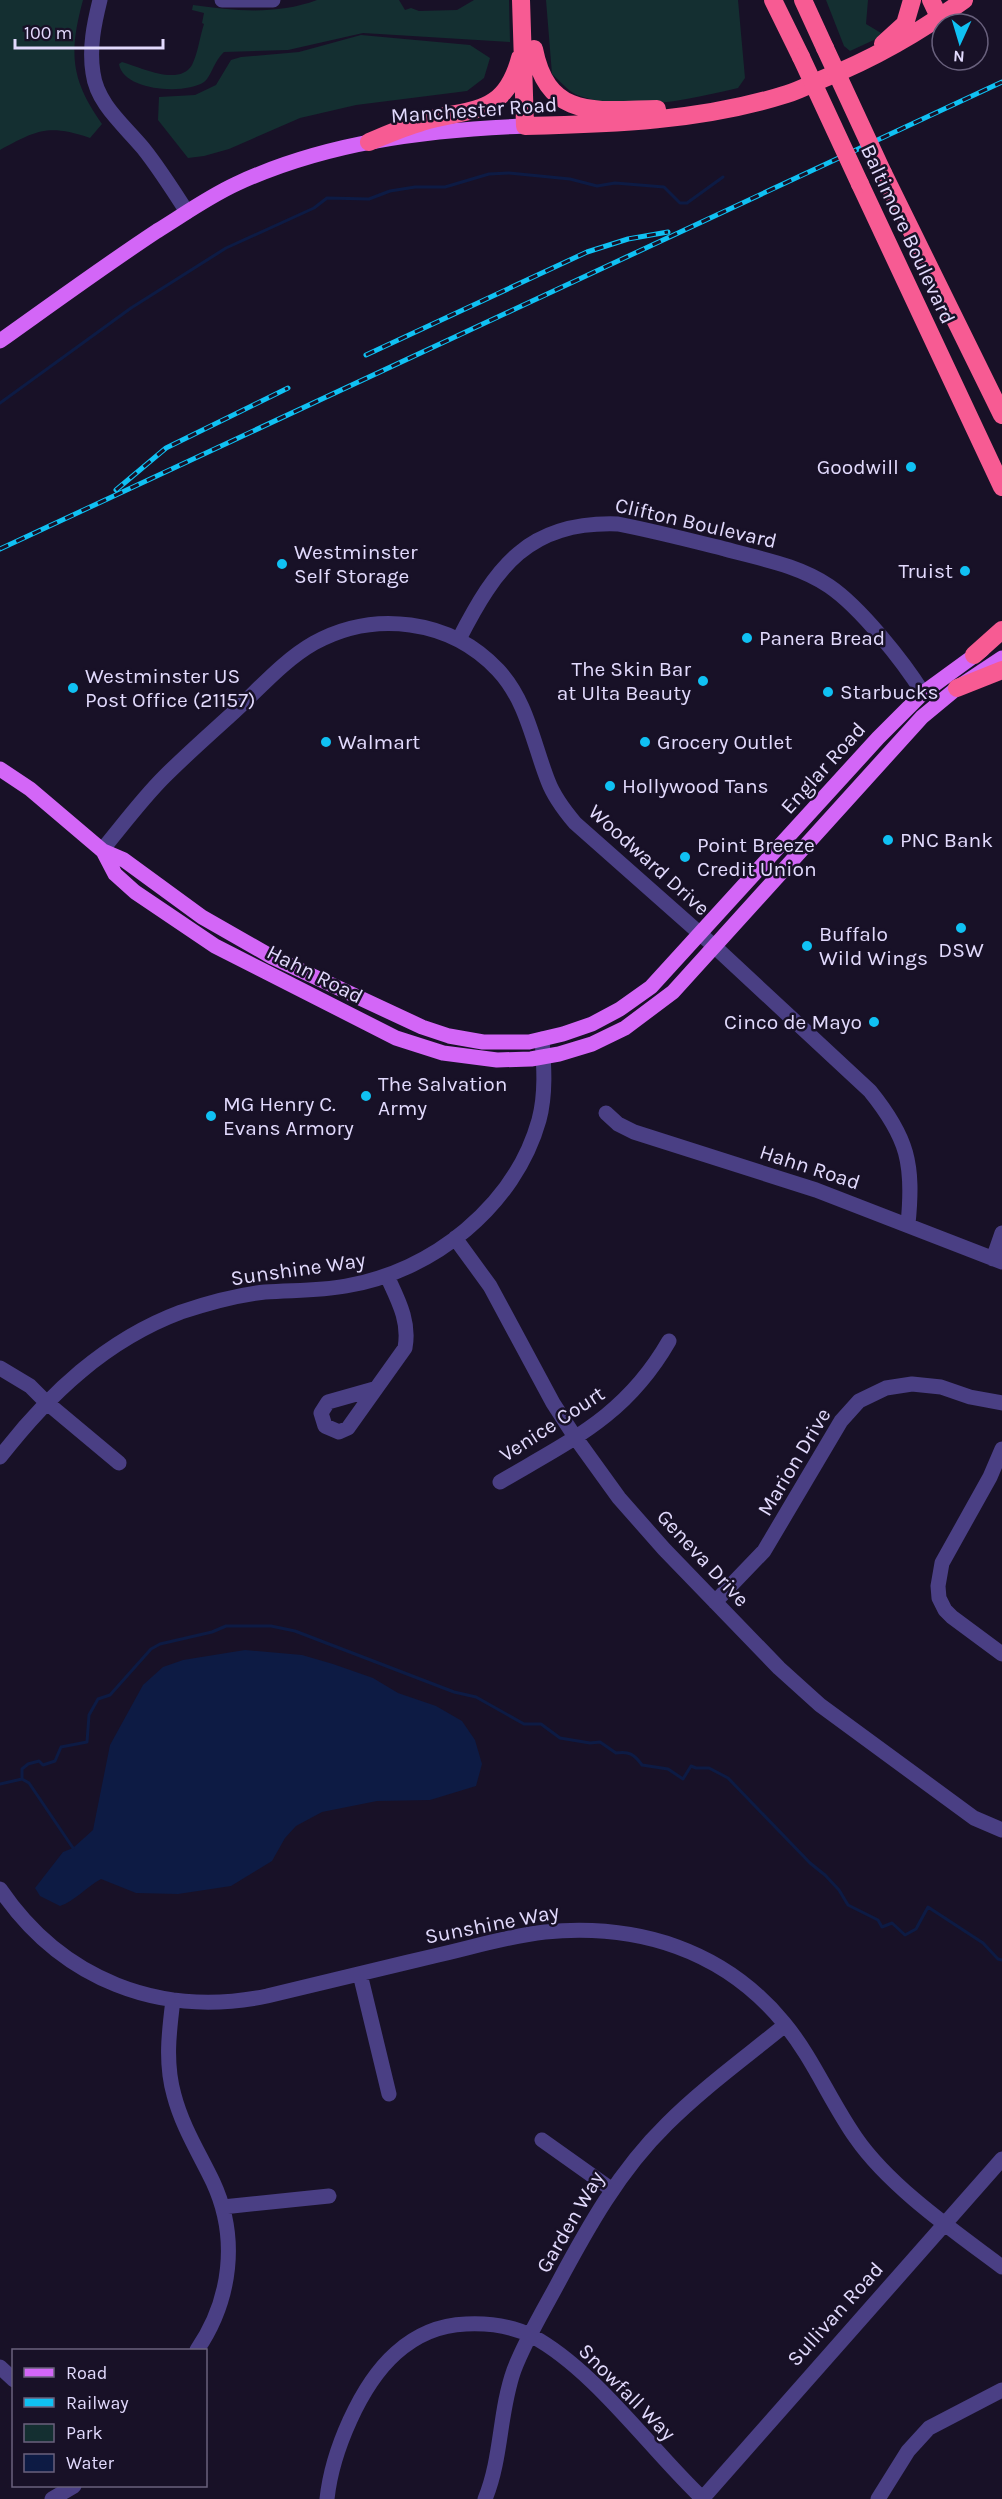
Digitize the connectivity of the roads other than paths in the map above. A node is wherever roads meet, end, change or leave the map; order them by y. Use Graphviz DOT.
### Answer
graph roads {
  1 [pos="100,0"];
  2 [pos="222,0"];
  3 [pos="273,0"];
  4 [pos="521,0"];
  5 [pos="533,0"];
  6 [pos="773,0"];
  7 [pos="802,0"];
  8 [pos="912,0"];
  9 [pos="918,0"];
  10 [pos="964,0"];
  11 [pos="948,12"];
  12 [pos="930,16"];
  13 [pos="930,25"];
  14 [pos="528,50"];
  15 [pos="865,60"];
  16 [pos="730,108"];
  17 [pos="530,126"];
  18 [pos="369,142"];
  19 [pos="187,212"];
  20 [pos="0,341"];
  21 [pos="1002,415"];
  22 [pos="1002,487"];
  23 [pos="1002,630"];
  24 [pos="1002,637"];
  25 [pos="459,639"];
  26 [pos="974,655"];
  27 [pos="1002,658"];
  28 [pos="1002,670"];
  29 [pos="957,688"];
  30 [pos="923,693"];
  31 [pos="0,769"];
  32 [pos="103,850"];
  33 [pos="701,934"];
  34 [pos="714,946"];
  35 [pos="542,1039"];
  36 [pos="543,1057"];
  37 [pos="606,1113"];
  38 [pos="908,1224"];
  39 [pos="1002,1233"];
  40 [pos="455,1238"];
  41 [pos="998,1260"];
  42 [pos="387,1276"];
  43 [pos="669,1341"];
  44 [pos="0,1368"];
  45 [pos="375,1389"];
  46 [pos="46,1402"];
  47 [pos="1002,1403"];
  48 [pos="575,1437"];
  49 [pos="1002,1449"];
  50 [pos="0,1457"];
  51 [pos="119,1463"];
  52 [pos="500,1482"];
  53 [pos="715,1602"];
  54 [pos="1002,1654"];
  55 [pos="1002,1830"];
  56 [pos="0,1889"];
  57 [pos="5,1908"];
  58 [pos="360,1974"];
  59 [pos="173,2000"];
  60 [pos="785,2025"];
  61 [pos="389,2094"];
  62 [pos="542,2140"];
  63 [pos="1002,2159"];
  64 [pos="611,2189"];
  65 [pos="329,2196"];
  66 [pos="223,2207"];
  67 [pos="945,2222"];
  68 [pos="1002,2267"];
  69 [pos="530,2335"];
  70 [pos="198,2349"];
  71 [pos="0,2367"];
  72 [pos="12,2378"];
  73 [pos="1002,2390"];
  74 [pos="72,2487"];
  75 [pos="55,2495"];
  76 [pos="327,2499"];
  77 [pos="485,2499"];
  78 [pos="702,2499"];
  79 [pos="878,2499"];
  1 -- 19 [label="street"];
  2 -- 3 [label="street"];
  4 -- 14 [label="highway"];
  5 -- 14 [label="highway"];
  6 -- 22 [label="highway, Baltimore Boulevard, bridge"];
  7 -- 21 [label="highway, Baltimore Boulevard, bridge"];
  8 -- 15 [label="highway"];
  9 -- 12 [label="highway"];
  10 -- 11 [label="highway"];
  13 -- 15 [label="highway"];
  14 -- 16 [label="highway"];
  14 -- 17 [label="highway"];
  14 -- 18 [label="highway"];
  15 -- 16 [label="highway, Manchester Road"];
  16 -- 17 [label="highway, Manchester Road"];
  17 -- 18 [label="main road, Manchester Road"];
  18 -- 19 [label="main road, Manchester Road"];
  19 -- 20 [label="main road, Manchester Road"];
  23 -- 26 [label="highway"];
  24 -- 26 [label="main road, Englar Road"];
  25 -- 30 [label="street, Clifton Boulevard"];
  25 -- 32 [label="street, Woodward Drive"];
  25 -- 33 [label="street, Woodward Drive"];
  26 -- 30 [label="main road, Englar Road"];
  27 -- 29 [label="main road, Englar Road"];
  28 -- 29 [label="highway"];
  29 -- 34 [label="main road, Englar Road"];
  30 -- 33 [label="main road, Englar Road"];
  31 -- 32 [label="main road, Hahn Road"];
  32 -- 35 [label="main road, Hahn Road"];
  32 -- 36 [label="main road, Hahn Road"];
  33 -- 34 [label="street, Woodward Drive"];
  33 -- 35 [label="main road, Englar Road"];
  34 -- 36 [label="main road, Englar Road"];
  34 -- 38 [label="street, Woodward Drive"];
  35 -- 36 [label="street, Sunshine Way"];
  36 -- 40 [label="street, Sunshine Way"];
  37 -- 38 [label="street, Hahn Road"];
  38 -- 41 [label="street, Hahn Road"];
  39 -- 41 [label="street"];
  40 -- 42 [label="street, Sunshine Way"];
  40 -- 48 [label="street, Geneva Drive"];
  42 -- 45 [label="street"];
  42 -- 46 [label="street, Sunshine Way"];
  43 -- 48 [label="street, Venice Court"];
  44 -- 46 [label="street"];
  46 -- 50 [label="street, Sunshine Way"];
  46 -- 51 [label="street"];
  47 -- 53 [label="street, Marion Drive"];
  48 -- 52 [label="street, Venice Court"];
  48 -- 53 [label="street, Geneva Drive"];
  49 -- 54 [label="street"];
  53 -- 55 [label="street, Geneva Drive"];
  56 -- 57 [label="street, Sunshine Way"];
  57 -- 59 [label="street, Sunshine Way"];
  58 -- 59 [label="street, Sunshine Way"];
  58 -- 60 [label="street, Sunshine Way"];
  58 -- 61 [label="street"];
  59 -- 66 [label="street"];
  60 -- 64 [label="street, Garden Way"];
  60 -- 67 [label="street, Sunshine Way"];
  62 -- 64 [label="street"];
  63 -- 67 [label="street, Sullivan Road"];
  64 -- 69 [label="street, Garden Way"];
  65 -- 66 [label="street"];
  66 -- 70 [label="street"];
  67 -- 68 [label="street, Sunshine Way"];
  67 -- 78 [label="street, Sullivan Road"];
  69 -- 76 [label="street, Snowfall Way"];
  69 -- 77 [label="street, Garden Way"];
  69 -- 78 [label="street, Snowfall Way"];
  71 -- 72 [label="street"];
  73 -- 79 [label="street"];
  74 -- 75 [label="street"];
}
